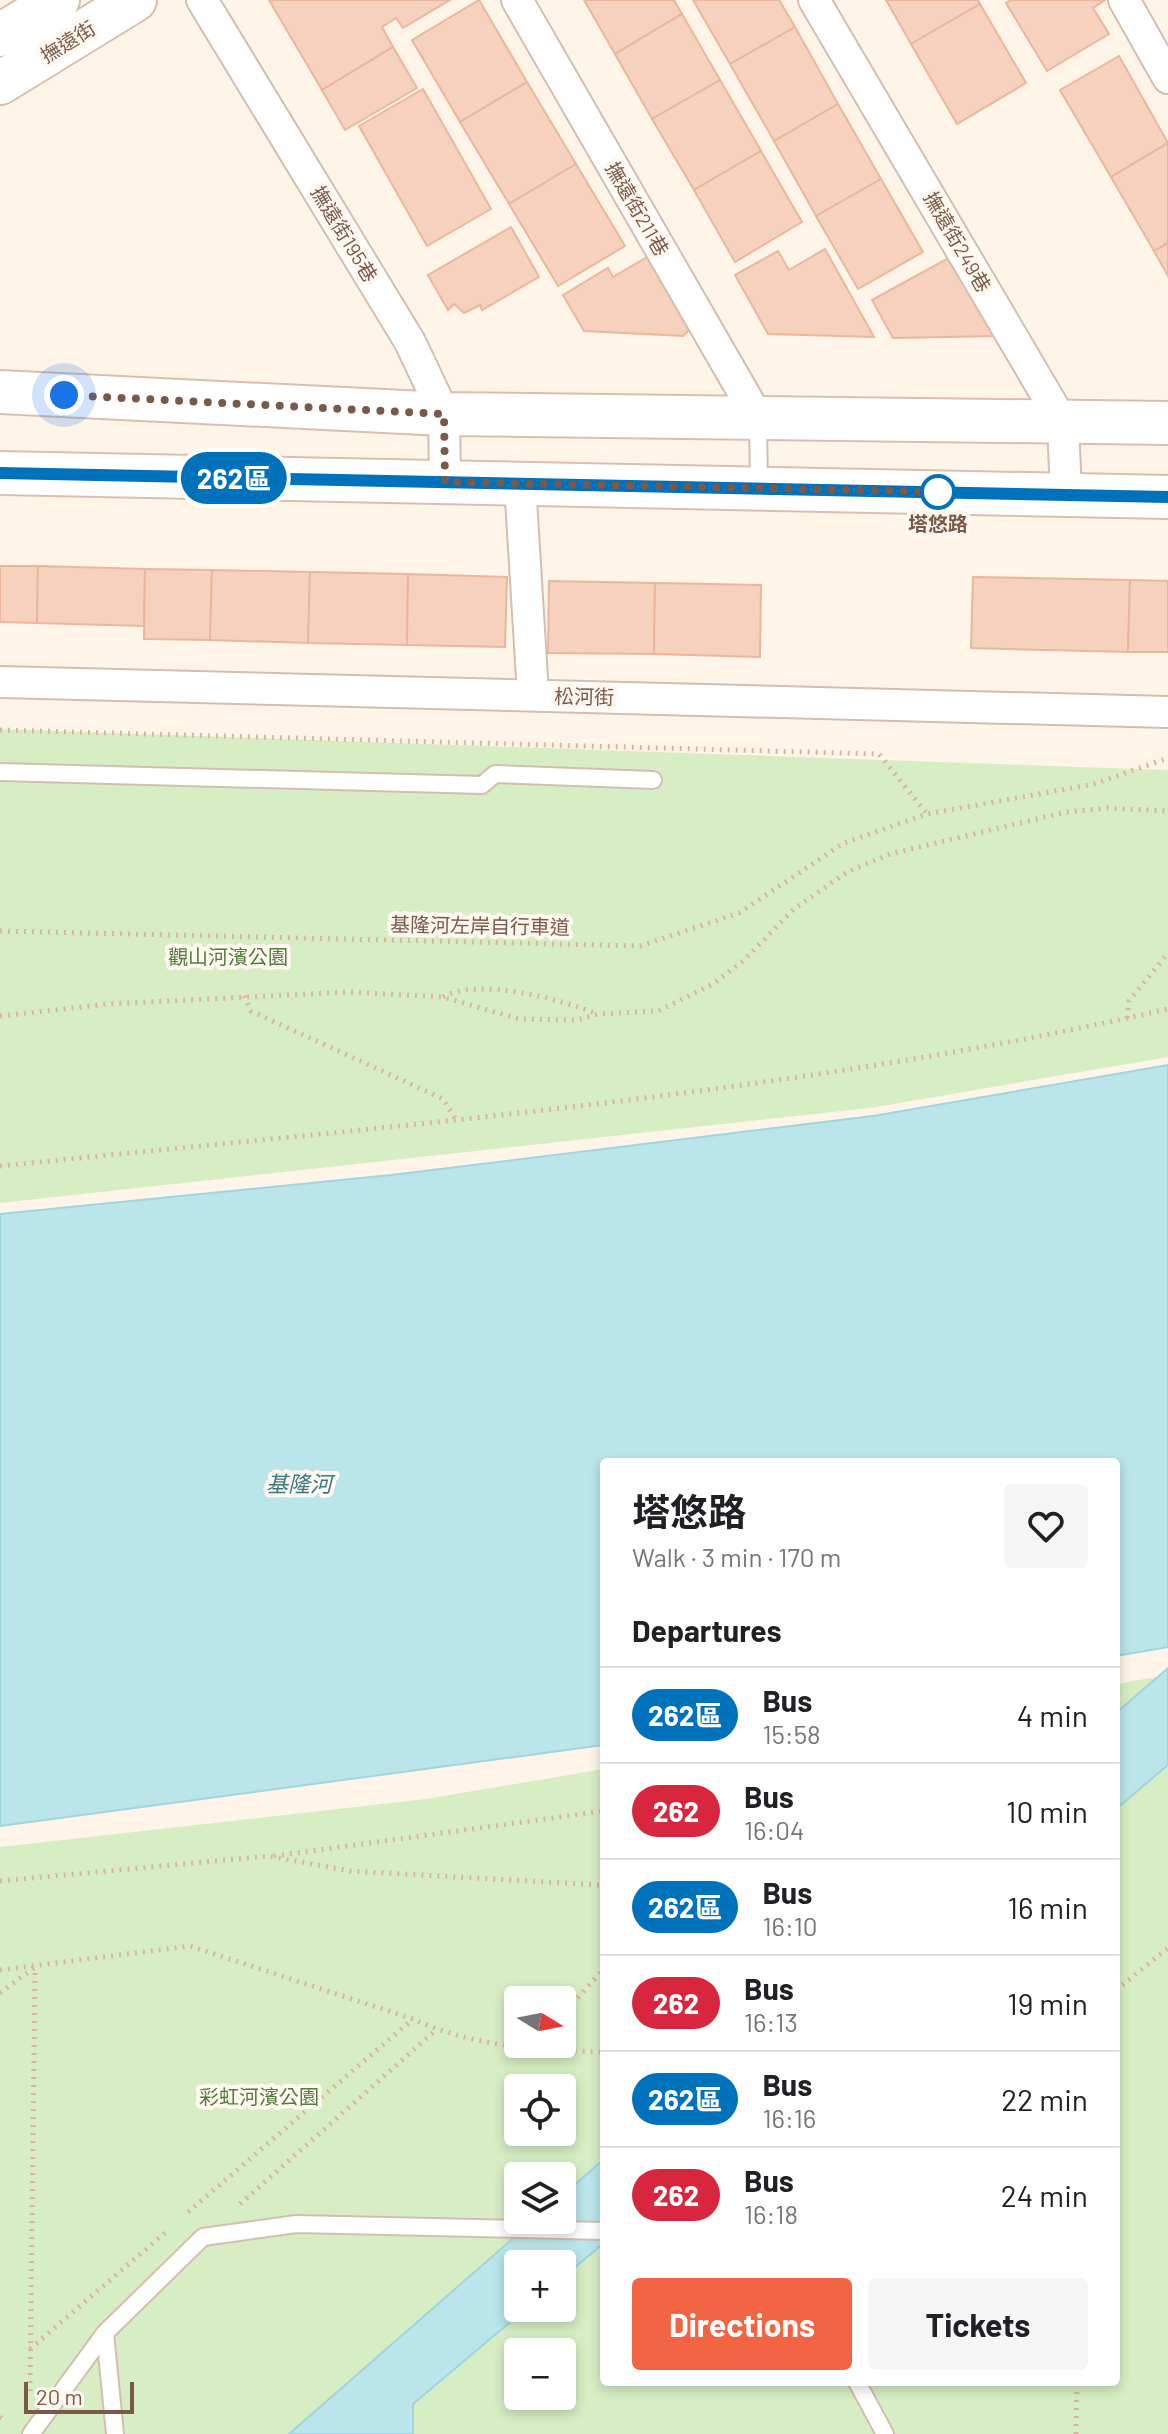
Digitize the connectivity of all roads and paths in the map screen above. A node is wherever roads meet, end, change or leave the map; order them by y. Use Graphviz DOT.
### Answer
graph roads {
  1 [pos="58,0"];
  2 [pos="135,0"];
  3 [pos="202,0"];
  4 [pos="517,0"];
  5 [pos="814,0"];
  6 [pos="1124,0"];
  7 [pos="0,35"];
  8 [pos="1168,78"];
  9 [pos="0,83"];
  10 [pos="0,392"];
  11 [pos="444,414"];
  12 [pos="758,418"];
  13 [pos="1063,423"];
  14 [pos="1168,423"];
  15 [pos="0,473"];
  16 [pos="445,482"];
  17 [pos="520,483"];
  18 [pos="759,488"];
  19 [pos="1066,495"];
  20 [pos="1168,497"];
  21 [pos="0,682"];
  22 [pos="533,695"];
  23 [pos="1168,712"];
  24 [pos="0,730"];
  25 [pos="481,732"];
  26 [pos="479,742"];
  27 [pos="1168,758"];
  28 [pos="0,772"];
  29 [pos="653,780"];
  30 [pos="1168,811"];
  31 [pos="927,814"];
  32 [pos="0,931"];
  33 [pos="1168,953"];
  34 [pos="244,996"];
  35 [pos="443,997"];
  36 [pos="1168,1009"];
  37 [pos="598,1014"];
  38 [pos="0,1016"];
  39 [pos="1127,1018"];
  40 [pos="456,1120"];
  41 [pos="0,1166"];
  42 [pos="600,1812"];
  43 [pos="269,1856"];
  44 [pos="0,1881"];
  45 [pos="600,1885"];
  46 [pos="1168,1948"];
  47 [pos="35,1968"];
  48 [pos="0,1970"];
  49 [pos="600,1973"];
  50 [pos="1120,1987"];
  51 [pos="0,1993"];
  52 [pos="576,2000"];
  53 [pos="413,2019"];
  54 [pos="436,2030"];
  55 [pos="504,2042"];
  56 [pos="576,2050"];
  57 [pos="600,2052"];
  58 [pos="186,2215"];
  59 [pos="174,2225"];
  60 [pos="600,2231"];
  61 [pos="203,2237"];
  62 [pos="105,2333"];
  63 [pos="30,2349"];
  64 [pos="859,2386"];
  65 [pos="1077,2386"];
  66 [pos="30,2404"];
  67 [pos="31,2434"];
  68 [pos="115,2434"];
  69 [pos="885,2434"];
  70 [pos="1076,2434"];
  1 -- 7 [label="main road, 撫遠街"];
  2 -- 9 [label="main road, 撫遠街"];
  3 -- 11 [label="street, 撫遠街195巷"];
  4 -- 12 [label="street, 撫遠街211巷"];
  5 -- 13 [label="street, 撫遠街249巷"];
  6 -- 8 [label="street"];
  10 -- 11 [label="main road"];
  11 -- 12 [label="main road"];
  11 -- 16 [label="street, 撫遠街195巷"];
  12 -- 13 [label="main road"];
  12 -- 18 [label="lane"];
  13 -- 14 [label="main road"];
  13 -- 19 [label="street, 撫遠街249巷"];
  15 -- 16 [label="main road"];
  16 -- 17 [label="main road"];
  17 -- 18 [label="main road"];
  17 -- 22 [label="street"];
  18 -- 19 [label="main road"];
  19 -- 20 [label="main road"];
  21 -- 22 [label="street, 松河街"];
  22 -- 23 [label="street, 松河街"];
  24 -- 26 [label="path"];
  25 -- 26 [label="path"];
  26 -- 31 [label="path"];
  27 -- 31 [label="path, 基隆河左岸自行車道"];
  28 -- 29 [label="lane"];
  30 -- 37 [label="path"];
  31 -- 32 [label="path, 基隆河左岸自行車道"];
  33 -- 39 [label="path"];
  34 -- 35 [label="path"];
  34 -- 38 [label="path"];
  34 -- 40 [label="path"];
  35 -- 37 [label="path"];
  35 -- 37 [label="path"];
  36 -- 39 [label="path"];
  39 -- 40 [label="path"];
  40 -- 41 [label="path"];
  42 -- 43 [label="path"];
  43 -- 44 [label="path"];
  43 -- 45 [label="path"];
  46 -- 50 [label="path"];
  47 -- 48 [label="path"];
  47 -- 51 [label="path"];
  47 -- 53 [label="path"];
  47 -- 63 [label="path"];
  49 -- 52 [label="path"];
  53 -- 54 [label="path"];
  53 -- 58 [label="path"];
  54 -- 55 [label="path"];
  54 -- 61 [label="path"];
  56 -- 57 [label="path"];
  59 -- 63 [label="path"];
  60 -- 61 [label="lane"];
  61 -- 62 [label="lane"];
  62 -- 67 [label="lane"];
  62 -- 68 [label="lane"];
  63 -- 66 [label="path"];
  64 -- 69 [label="lane"];
  65 -- 70 [label="path"];
}
